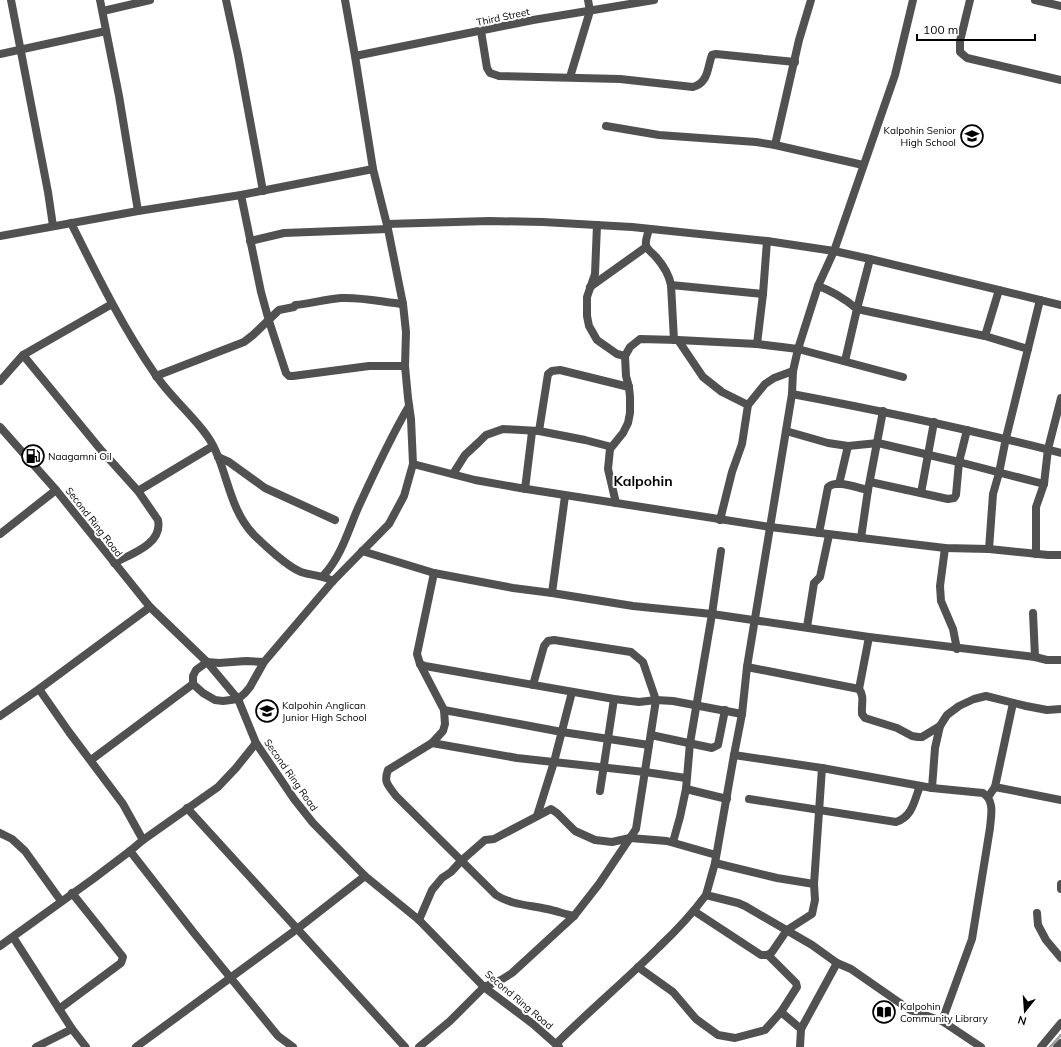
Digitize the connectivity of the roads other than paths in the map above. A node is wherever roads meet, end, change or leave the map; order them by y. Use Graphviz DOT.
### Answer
graph roads {
  1 [pos="10,0"];
  2 [pos="100,0"];
  3 [pos="150,0"];
  4 [pos="226,0"];
  5 [pos="345,0"];
  6 [pos="588,0"];
  7 [pos="654,0"];
  8 [pos="811,0"];
  9 [pos="914,0"];
  10 [pos="970,0"];
  11 [pos="1035,0"];
  12 [pos="1061,6"];
  13 [pos="103,11"];
  14 [pos="590,11"];
  15 [pos="106,31"];
  16 [pos="481,31"];
  17 [pos="21,50"];
  18 [pos="0,54"];
  19 [pos="356,56"];
  20 [pos="795,62"];
  21 [pos="570,77"];
  22 [pos="1061,80"];
  23 [pos="606,126"];
  24 [pos="775,145"];
  25 [pos="863,165"];
  26 [pos="373,169"];
  27 [pos="262,191"];
  28 [pos="241,195"];
  29 [pos="138,211"];
  30 [pos="72,223"];
  31 [pos="597,225"];
  32 [pos="53,226"];
  33 [pos="387,226"];
  34 [pos="649,229"];
  35 [pos="0,236"];
  36 [pos="250,241"];
  37 [pos="767,241"];
  38 [pos="646,247"];
  39 [pos="834,252"];
  40 [pos="870,259"];
  41 [pos="671,285"];
  42 [pos="818,286"];
  43 [pos="589,288"];
  44 [pos="999,290"];
  45 [pos="763,294"];
  46 [pos="1040,300"];
  47 [pos="112,304"];
  48 [pos="403,304"];
  49 [pos="1061,304"];
  50 [pos="857,309"];
  51 [pos="269,321"];
  52 [pos="984,336"];
  53 [pos="676,340"];
  54 [pos="757,344"];
  55 [pos="798,349"];
  56 [pos="1028,349"];
  57 [pos="23,355"];
  58 [pos="625,356"];
  59 [pos="845,361"];
  60 [pos="405,366"];
  61 [pos="793,371"];
  62 [pos="156,376"];
  63 [pos="903,377"];
  64 [pos="0,380"];
  65 [pos="629,387"];
  66 [pos="792,394"];
  67 [pos="1061,398"];
  68 [pos="748,405"];
  69 [pos="409,406"];
  70 [pos="883,411"];
  71 [pos="934,422"];
  72 [pos="0,428"];
  73 [pos="967,430"];
  74 [pos="786,431"];
  75 [pos="536,432"];
  76 [pos="1006,438"];
  77 [pos="878,443"];
  78 [pos="213,446"];
  79 [pos="848,446"];
  80 [pos="610,449"];
  81 [pos="1048,449"];
  82 [pos="1061,452"];
  83 [pos="928,455"];
  84 [pos="218,457"];
  85 [pos="959,462"];
  86 [pos="413,464"];
  87 [pos="999,473"];
  88 [pos="452,474"];
  89 [pos="839,484"];
  90 [pos="1044,484"];
  91 [pos="869,486"];
  92 [pos="525,489"];
  93 [pos="56,490"];
  94 [pos="138,491"];
  95 [pos="921,493"];
  96 [pos="565,496"];
  97 [pos="616,503"];
  98 [pos="335,520"];
  99 [pos="720,520"];
  100 [pos="770,527"];
  101 [pos="819,533"];
  102 [pos="0,534"];
  103 [pos="829,535"];
  104 [pos="860,538"];
  105 [pos="945,548"];
  106 [pos="989,549"];
  107 [pos="362,551"];
  108 [pos="721,552"];
  109 [pos="1036,554"];
  110 [pos="1061,555"];
  111 [pos="114,563"];
  112 [pos="434,573"];
  113 [pos="324,576"];
  114 [pos="333,581"];
  115 [pos="552,592"];
  116 [pos="150,607"];
  117 [pos="1033,613"];
  118 [pos="712,614"];
  119 [pos="756,619"];
  120 [pos="807,628"];
  121 [pos="869,637"];
  122 [pos="957,648"];
  123 [pos="1036,657"];
  124 [pos="1061,660"];
  125 [pos="207,662"];
  126 [pos="264,662"];
  127 [pos="420,664"];
  128 [pos="747,667"];
  129 [pos="193,684"];
  130 [pos="534,685"];
  131 [pos="859,688"];
  132 [pos="39,689"];
  133 [pos="572,692"];
  134 [pos="238,699"];
  135 [pos="614,699"];
  136 [pos="656,700"];
  137 [pos="1013,703"];
  138 [pos="697,705"];
  139 [pos="1061,709"];
  140 [pos="444,710"];
  141 [pos="725,710"];
  142 [pos="742,714"];
  143 [pos="0,716"];
  144 [pos="940,726"];
  145 [pos="562,732"];
  146 [pos="651,735"];
  147 [pos="608,739"];
  148 [pos="256,743"];
  149 [pos="432,743"];
  150 [pos="690,744"];
  151 [pos="649,746"];
  152 [pos="734,754"];
  153 [pos="91,760"];
  154 [pos="554,762"];
  155 [pos="604,768"];
  156 [pos="822,768"];
  157 [pos="645,772"];
  158 [pos="686,778"];
  159 [pos="920,786"];
  160 [pos="995,787"];
  161 [pos="932,788"];
  162 [pos="686,789"];
  163 [pos="600,791"];
  164 [pos="988,797"];
  165 [pos="727,799"];
  166 [pos="749,799"];
  167 [pos="1061,800"];
  168 [pos="187,808"];
  169 [pos="819,809"];
  170 [pos="537,816"];
  171 [pos="0,833"];
  172 [pos="630,838"];
  173 [pos="143,840"];
  174 [pos="672,842"];
  175 [pos="130,851"];
  176 [pos="715,859"];
  177 [pos="461,861"];
  178 [pos="365,876"];
  179 [pos="814,884"];
  180 [pos="1061,884"];
  181 [pos="1061,889"];
  182 [pos="72,893"];
  183 [pos="706,895"];
  184 [pos="61,901"];
  185 [pos="694,911"];
  186 [pos="1037,912"];
  187 [pos="574,916"];
  188 [pos="419,920"];
  189 [pos="297,929"];
  190 [pos="787,930"];
  191 [pos="12,937"];
  192 [pos="0,946"];
  193 [pos="768,955"];
  194 [pos="1061,958"];
  195 [pos="836,963"];
  196 [pos="638,967"];
  197 [pos="231,978"];
  198 [pos="484,987"];
  199 [pos="59,1009"];
  200 [pos="781,1012"];
  201 [pos="942,1021"];
  202 [pos="1061,1023"];
  203 [pos="72,1029"];
  204 [pos="801,1029"];
  205 [pos="1061,1042"];
  206 [pos="557,1045"];
  207 [pos="422,1046"];
  208 [pos="36,1047"];
  209 [pos="86,1047"];
  210 [pos="136,1047"];
  211 [pos="293,1047"];
  212 [pos="404,1047"];
  213 [pos="800,1047"];
  214 [pos="981,1047"];
  215 [pos="1041,1047"];
  216 [pos="1057,1047"];
  1 -- 17 [label="street"];
  2 -- 13 [label="street"];
  3 -- 13 [label="street"];
  4 -- 27 [label="street"];
  5 -- 19 [label="street"];
  6 -- 14 [label="street"];
  7 -- 14 [label="street, Third Street"];
  8 -- 20 [label="street"];
  9 -- 25 [label="street"];
  10 -- 22 [label="street"];
  11 -- 12 [label="street"];
  13 -- 15 [label="street"];
  14 -- 16 [label="street, Third Street"];
  14 -- 21 [label="street"];
  15 -- 17 [label="street"];
  15 -- 29 [label="street"];
  16 -- 19 [label="street, Third Street"];
  16 -- 21 [label="street"];
  17 -- 18 [label="street"];
  17 -- 32 [label="street"];
  19 -- 26 [label="street"];
  20 -- 21 [label="street"];
  20 -- 24 [label="street"];
  23 -- 24 [label="street"];
  24 -- 25 [label="street"];
  25 -- 39 [label="street"];
  26 -- 27 [label="street"];
  26 -- 33 [label="street"];
  27 -- 28 [label="street"];
  28 -- 29 [label="street"];
  28 -- 36 [label="street"];
  29 -- 30 [label="street"];
  30 -- 32 [label="street"];
  30 -- 47 [label="street"];
  31 -- 33 [label="street"];
  31 -- 34 [label="street"];
  31 -- 43 [label="street"];
  32 -- 35 [label="street"];
  33 -- 36 [label="street"];
  33 -- 48 [label="street"];
  34 -- 37 [label="street"];
  34 -- 38 [label="street"];
  36 -- 51 [label="street"];
  37 -- 39 [label="street"];
  37 -- 45 [label="street"];
  38 -- 41 [label="street"];
  38 -- 43 [label="street"];
  39 -- 40 [label="street"];
  39 -- 42 [label="street"];
  40 -- 44 [label="street"];
  40 -- 50 [label="street"];
  41 -- 45 [label="street"];
  41 -- 53 [label="street"];
  42 -- 50 [label="street"];
  42 -- 55 [label="street"];
  43 -- 58 [label="street"];
  44 -- 46 [label="street"];
  44 -- 52 [label="street"];
  45 -- 54 [label="street"];
  46 -- 49 [label="street"];
  46 -- 56 [label="street"];
  47 -- 57 [label="street"];
  47 -- 62 [label="street"];
  48 -- 51 [label="street"];
  48 -- 60 [label="street"];
  50 -- 52 [label="street"];
  50 -- 59 [label="street"];
  51 -- 60 [label="street"];
  51 -- 62 [label="street"];
  52 -- 56 [label="street"];
  53 -- 54 [label="street"];
  53 -- 58 [label="street"];
  53 -- 68 [label="street"];
  54 -- 55 [label="street"];
  55 -- 59 [label="street"];
  55 -- 61 [label="street"];
  56 -- 76 [label="street"];
  57 -- 64 [label="street"];
  57 -- 94 [label="street"];
  58 -- 65 [label="street"];
  59 -- 63 [label="street"];
  60 -- 69 [label="street"];
  61 -- 66 [label="street"];
  61 -- 68 [label="street"];
  62 -- 78 [label="street"];
  65 -- 75 [label="street"];
  65 -- 80 [label="street"];
  66 -- 70 [label="street"];
  66 -- 74 [label="street"];
  67 -- 81 [label="street"];
  68 -- 99 [label="street"];
  69 -- 86 [label="street"];
  69 -- 113 [label="street"];
  70 -- 71 [label="street"];
  70 -- 77 [label="street"];
  71 -- 73 [label="street"];
  71 -- 83 [label="street"];
  72 -- 93 [label="street, Second Ring Road"];
  73 -- 76 [label="street"];
  73 -- 85 [label="street"];
  74 -- 79 [label="street"];
  74 -- 100 [label="street"];
  75 -- 80 [label="street"];
  75 -- 88 [label="street"];
  75 -- 92 [label="street"];
  76 -- 81 [label="street"];
  76 -- 87 [label="street"];
  77 -- 79 [label="street"];
  77 -- 83 [label="street"];
  77 -- 91 [label="street"];
  78 -- 84 [label="street"];
  78 -- 94 [label="street"];
  79 -- 89 [label="street"];
  80 -- 97 [label="street"];
  81 -- 82 [label="street"];
  81 -- 90 [label="street"];
  83 -- 85 [label="street"];
  83 -- 95 [label="street"];
  84 -- 98 [label="street"];
  84 -- 113 [label="street"];
  85 -- 87 [label="street"];
  85 -- 95 [label="street"];
  86 -- 88 [label="street"];
  86 -- 107 [label="street"];
  87 -- 90 [label="street"];
  87 -- 106 [label="street"];
  88 -- 92 [label="street"];
  89 -- 91 [label="street"];
  89 -- 101 [label="street"];
  90 -- 109 [label="street"];
  91 -- 95 [label="street"];
  91 -- 104 [label="street"];
  92 -- 96 [label="street"];
  93 -- 102 [label="street"];
  93 -- 111 [label="street, Second Ring Road"];
  94 -- 111 [label="street"];
  96 -- 97 [label="street"];
  96 -- 115 [label="street"];
  97 -- 99 [label="street"];
  99 -- 100 [label="street"];
  100 -- 101 [label="street"];
  100 -- 119 [label="street"];
  101 -- 103 [label="street"];
  103 -- 104 [label="street"];
  103 -- 120 [label="street"];
  104 -- 105 [label="street"];
  105 -- 106 [label="street"];
  105 -- 122 [label="street"];
  106 -- 109 [label="street"];
  107 -- 112 [label="street"];
  107 -- 114 [label="street"];
  108 -- 118 [label="street"];
  109 -- 110 [label="street"];
  111 -- 116 [label="street, Second Ring Road"];
  112 -- 115 [label="street"];
  112 -- 127 [label="street"];
  113 -- 114 [label="street"];
  114 -- 126 [label="street"];
  115 -- 118 [label="street"];
  116 -- 125 [label="street, Second Ring Road"];
  116 -- 132 [label="street"];
  117 -- 123 [label="street"];
  118 -- 119 [label="street"];
  118 -- 138 [label="street"];
  119 -- 120 [label="street"];
  119 -- 128 [label="street"];
  120 -- 121 [label="street"];
  121 -- 122 [label="street"];
  121 -- 131 [label="street"];
  122 -- 123 [label="street"];
  123 -- 124 [label="street"];
  125 -- 126 [label="street"];
  125 -- 129 [label="street"];
  125 -- 134 [label="street, Second Ring Road"];
  126 -- 134 [label="street"];
  127 -- 130 [label="street"];
  127 -- 140 [label="street"];
  128 -- 131 [label="street"];
  128 -- 142 [label="street"];
  129 -- 134 [label="street"];
  129 -- 153 [label="street"];
  130 -- 133 [label="street"];
  130 -- 136 [label="street"];
  131 -- 144 [label="street"];
  132 -- 143 [label="street"];
  132 -- 153 [label="street"];
  133 -- 135 [label="street"];
  133 -- 145 [label="street"];
  134 -- 148 [label="street, Second Ring Road"];
  135 -- 136 [label="street"];
  135 -- 147 [label="street"];
  136 -- 138 [label="street"];
  136 -- 146 [label="street"];
  137 -- 139 [label="street"];
  137 -- 144 [label="street"];
  137 -- 160 [label="street"];
  138 -- 141 [label="street"];
  138 -- 150 [label="street"];
  140 -- 145 [label="street"];
  140 -- 149 [label="street"];
  141 -- 142 [label="street"];
  141 -- 150 [label="street"];
  142 -- 152 [label="street"];
  144 -- 161 [label="street"];
  145 -- 147 [label="street"];
  145 -- 154 [label="street"];
  146 -- 150 [label="street"];
  146 -- 151 [label="street"];
  147 -- 151 [label="street"];
  147 -- 155 [label="street"];
  148 -- 168 [label="street"];
  148 -- 178 [label="street, Second Ring Road"];
  149 -- 154 [label="street"];
  149 -- 177 [label="street"];
  150 -- 158 [label="street"];
  151 -- 157 [label="street"];
  152 -- 156 [label="street"];
  152 -- 165 [label="street"];
  153 -- 173 [label="street"];
  154 -- 155 [label="street"];
  154 -- 170 [label="street"];
  155 -- 157 [label="street"];
  155 -- 163 [label="street"];
  156 -- 159 [label="street"];
  156 -- 169 [label="street"];
  157 -- 158 [label="street"];
  157 -- 172 [label="street"];
  158 -- 162 [label="street"];
  159 -- 161 [label="street"];
  159 -- 169 [label="street"];
  160 -- 164 [label="street"];
  160 -- 167 [label="street"];
  161 -- 164 [label="street"];
  162 -- 165 [label="street"];
  162 -- 174 [label="street"];
  164 -- 201 [label="street"];
  165 -- 176 [label="street"];
  166 -- 169 [label="street"];
  168 -- 173 [label="street"];
  168 -- 189 [label="street"];
  169 -- 179 [label="street"];
  170 -- 172 [label="street"];
  170 -- 177 [label="street"];
  171 -- 184 [label="street"];
  172 -- 174 [label="street"];
  172 -- 187 [label="street"];
  173 -- 175 [label="street"];
  174 -- 176 [label="street"];
  175 -- 182 [label="street"];
  175 -- 197 [label="street"];
  176 -- 179 [label="street"];
  176 -- 183 [label="street"];
  177 -- 187 [label="street"];
  177 -- 188 [label="street"];
  178 -- 188 [label="street, Second Ring Road"];
  178 -- 189 [label="street"];
  179 -- 190 [label="street"];
  180 -- 181 [label="street"];
  182 -- 184 [label="street"];
  182 -- 199 [label="street"];
  183 -- 185 [label="street"];
  183 -- 190 [label="street"];
  184 -- 191 [label="street"];
  185 -- 193 [label="street"];
  185 -- 196 [label="street"];
  186 -- 194 [label="street"];
  187 -- 198 [label="street"];
  188 -- 198 [label="street, Second Ring Road"];
  189 -- 197 [label="street"];
  189 -- 212 [label="street"];
  190 -- 193 [label="street"];
  190 -- 195 [label="street"];
  191 -- 192 [label="street"];
  191 -- 199 [label="street"];
  193 -- 200 [label="street"];
  195 -- 201 [label="street"];
  195 -- 204 [label="street"];
  196 -- 200 [label="street"];
  196 -- 206 [label="street"];
  197 -- 210 [label="street"];
  197 -- 211 [label="street"];
  198 -- 206 [label="street, Second Ring Road"];
  198 -- 207 [label="street"];
  199 -- 203 [label="street"];
  200 -- 204 [label="street"];
  201 -- 214 [label="street"];
  202 -- 215 [label="street"];
  203 -- 208 [label="street"];
  203 -- 209 [label="street"];
  204 -- 213 [label="street"];
  205 -- 216 [label="street"];
}
